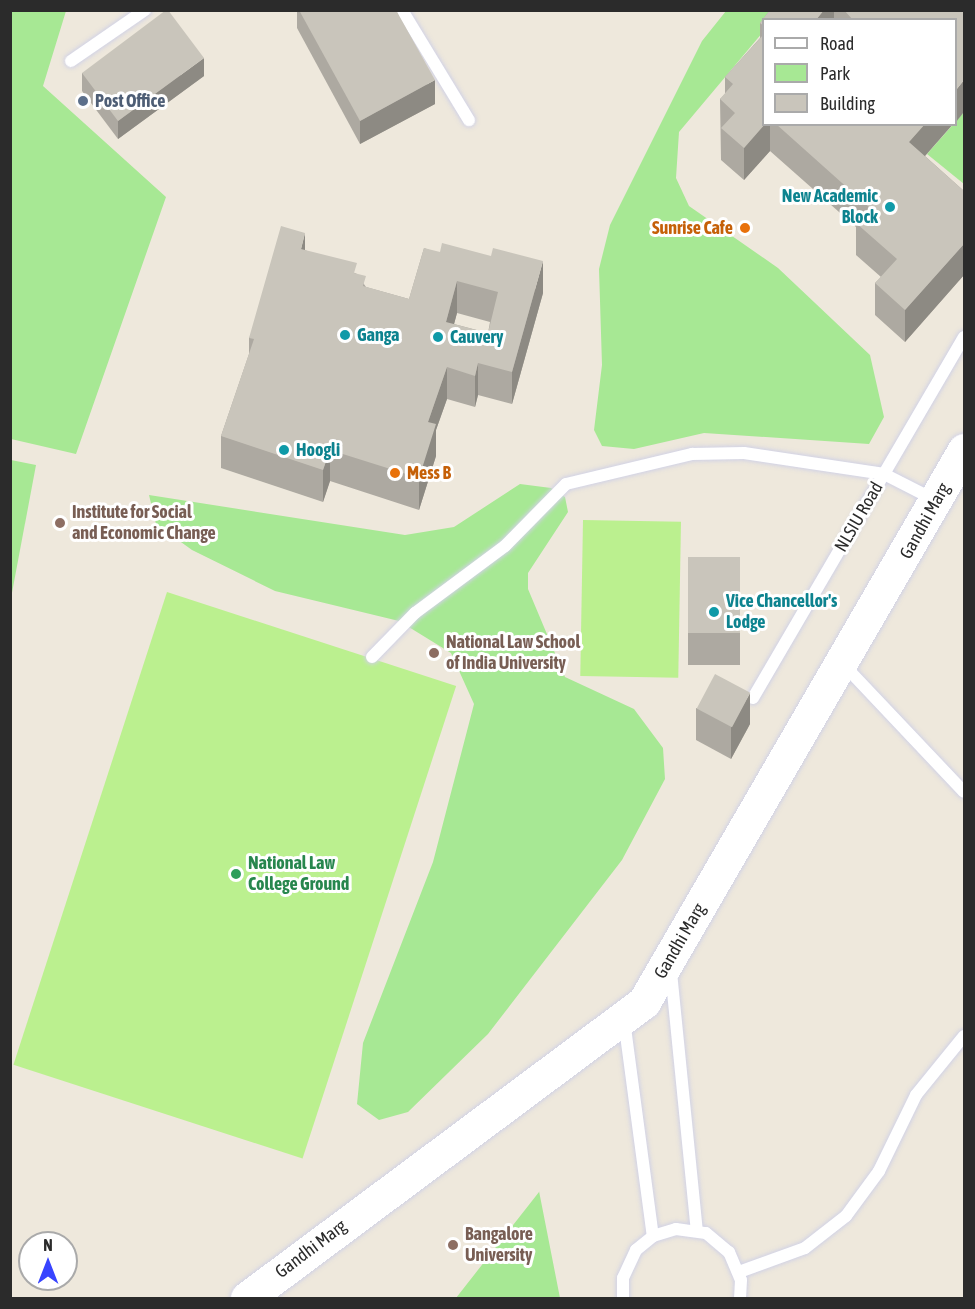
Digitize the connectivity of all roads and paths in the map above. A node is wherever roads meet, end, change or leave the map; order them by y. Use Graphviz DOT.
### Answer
graph roads {
  1 [pos="145,10"];
  2 [pos="402,10"];
  3 [pos="71,61"];
  4 [pos="469,120"];
  5 [pos="964,337"];
  6 [pos="964,450"];
  7 [pos="884,474"];
  8 [pos="936,500"];
  9 [pos="372,657"];
  10 [pos="842,663"];
  11 [pos="753,698"];
  12 [pos="964,792"];
  13 [pos="669,959"];
  14 [pos="624,1017"];
  15 [pos="964,1036"];
  16 [pos="697,1231"];
  17 [pos="652,1236"];
  18 [pos="739,1272"];
  19 [pos="247,1299"];
  20 [pos="624,1299"];
  21 [pos="740,1299"];
  1 -- 3 [label="lane"];
  2 -- 4 [label="lane"];
  5 -- 7 [label="lane, NLSIU Road"];
  6 -- 8 [label="main road, Gandhi Marg"];
  7 -- 8 [label="lane"];
  7 -- 9 [label="lane"];
  7 -- 11 [label="lane, NLSIU Road"];
  8 -- 10 [label="main road, Gandhi Marg"];
  10 -- 12 [label="lane"];
  10 -- 13 [label="main road, Gandhi Marg"];
  13 -- 14 [label="main road, Gandhi Marg"];
  13 -- 16 [label="lane"];
  14 -- 17 [label="lane"];
  14 -- 19 [label="main road, Gandhi Marg"];
  15 -- 18 [label="lane"];
  16 -- 17 [label="lane"];
  16 -- 18 [label="lane"];
  17 -- 20 [label="lane"];
  18 -- 21 [label="lane"];
}
